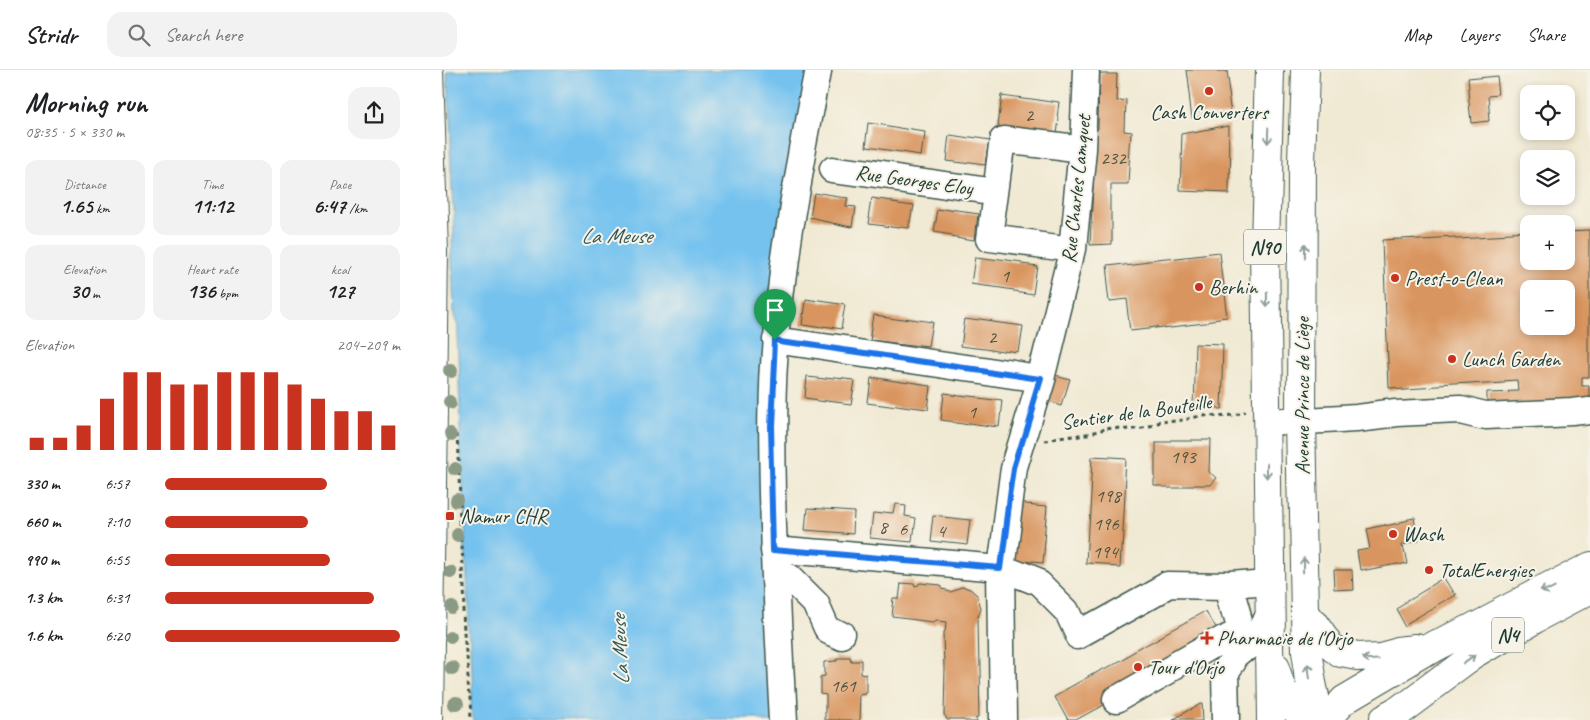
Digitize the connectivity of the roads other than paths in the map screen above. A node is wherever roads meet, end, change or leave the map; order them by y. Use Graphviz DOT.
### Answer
graph roads {
  1 [pos="429,70"];
  2 [pos="818,70"];
  3 [pos="1087,70"];
  4 [pos="1270,70"];
  5 [pos="1305,70"];
  6 [pos="1083,149"];
  7 [pos="833,168"];
  8 [pos="996,192"];
  9 [pos="1073,249"];
  10 [pos="430,251"];
  11 [pos="775,340"];
  12 [pos="430,362"];
  13 [pos="1041,379"];
  14 [pos="1590,410"];
  15 [pos="1258,417"];
  16 [pos="1301,422"];
  17 [pos="775,561"];
  18 [pos="1590,566"];
  19 [pos="1001,568"];
  20 [pos="1269,582"];
  21 [pos="1229,586"];
  22 [pos="1590,590"];
  23 [pos="1305,612"];
  24 [pos="1269,616"];
  25 [pos="841,635"];
  26 [pos="1434,647"];
  27 [pos="1270,649"];
  28 [pos="1431,688"];
  29 [pos="1116,700"];
  30 [pos="429,720"];
  31 [pos="783,720"];
  32 [pos="1003,720"];
  33 [pos="1226,720"];
  34 [pos="1271,720"];
  35 [pos="1307,720"];
  36 [pos="1319,720"];
  37 [pos="1326,720"];
  38 [pos="1383,720"];
  39 [pos="1406,720"];
  1 -- 10 [label="main road"];
  2 -- 11 [label="street"];
  3 -- 6 [label="street, Rue Charles Lamquet"];
  4 -- 15 [label="main road, Avenue Prince de Liège / N90, one-way"];
  16 -- 5 [label="main road, Avenue Prince de Liège / N90, one-way"];
  6 -- 8 [label="street, Rue Georges Eloy"];
  6 -- 9 [label="street, Rue Charles Lamquet"];
  7 -- 8 [label="street, Rue Georges Eloy"];
  8 -- 9 [label="street, Rue Georges Eloy"];
  9 -- 13 [label="street, Rue Charles Lamquet"];
  10 -- 12 [label="main road"];
  11 -- 13 [label="street"];
  11 -- 17 [label="street"];
  12 -- 30 [label="main road"];
  13 -- 19 [label="street, Rue Charles Lamquet"];
  14 -- 16 [label="street"];
  15 -- 16 [label="street"];
  15 -- 20 [label="main road, Avenue Prince de Liège / N90, one-way"];
  23 -- 16 [label="main road, Avenue Prince de Liège / N90, one-way"];
  17 -- 19 [label="street"];
  17 -- 25 [label="street"];
  17 -- 31 [label="street"];
  18 -- 26 [label="main road, N4, one-way"];
  19 -- 21 [label="street"];
  19 -- 32 [label="street, Rue Charles Lamquet"];
  20 -- 21 [label="street"];
  20 -- 24 [label="main road, Avenue Prince de Liège / N90"];
  21 -- 29 [label="street"];
  28 -- 22 [label="main road, N4, one-way"];
  26 -- 23 [label="main road, one-way"];
  36 -- 23 [label="main road, Avenue Prince de Liège / N90, one-way"];
  24 -- 27 [label="main road, Avenue Prince de Liège / N90"];
  24 -- 33 [label="street"];
  26 -- 37 [label="main road, N4"];
  27 -- 34 [label="main road, Avenue Prince de Liège / N90"];
  27 -- 35 [label="main road"];
  28 -- 38 [label="main road"];
  28 -- 39 [label="main road, N4"];
}
